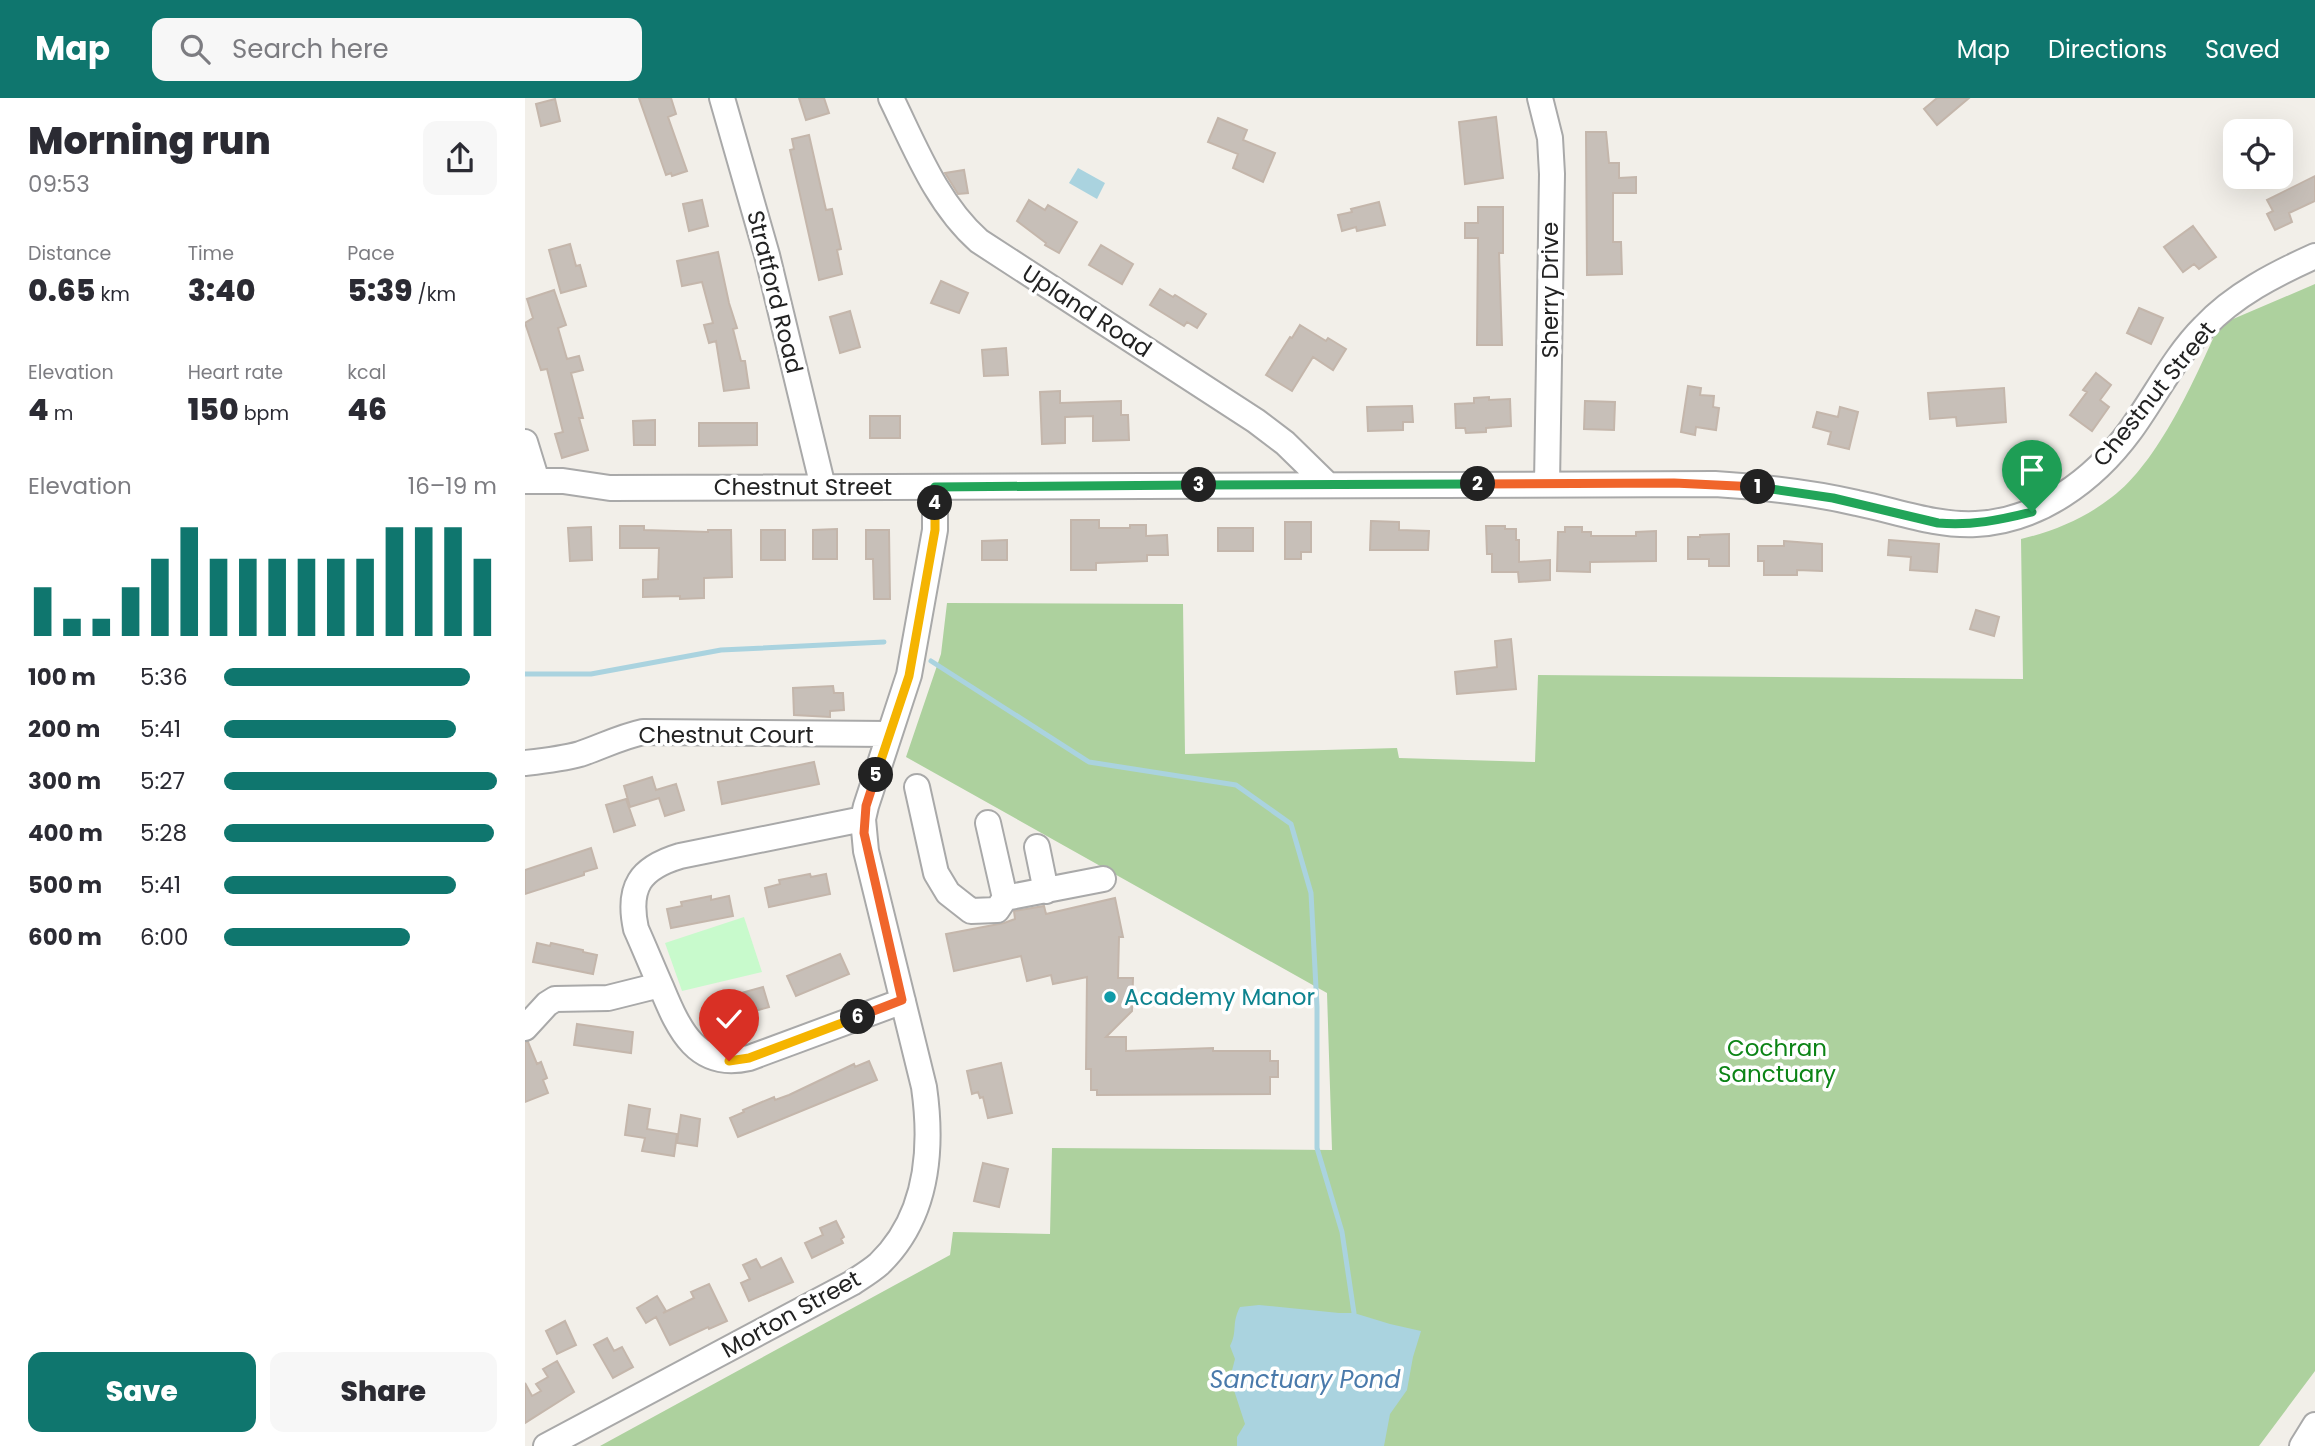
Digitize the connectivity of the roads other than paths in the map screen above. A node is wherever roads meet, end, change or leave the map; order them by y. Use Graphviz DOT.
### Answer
graph roads {
  1 [pos="722,98"];
  2 [pos="891,98"];
  3 [pos="1540,98"];
  4 [pos="2315,256"];
  5 [pos="525,442"];
  6 [pos="531,481"];
  7 [pos="1547,484"];
  8 [pos="1328,485"];
  9 [pos="823,487"];
  10 [pos="935,487"];
  11 [pos="889,734"];
  12 [pos="525,763"];
  13 [pos="917,787"];
  14 [pos="863,819"];
  15 [pos="988,823"];
  16 [pos="1037,847"];
  17 [pos="1103,879"];
  18 [pos="1046,891"];
  19 [pos="1005,898"];
  20 [pos="660,985"];
  21 [pos="902,1000"];
  22 [pos="525,1028"];
  23 [pos="2315,1425"];
  24 [pos="546,1446"];
  25 [pos="2302,1446"];
  1 -- 9 [label="street, Stratford Road"];
  2 -- 8 [label="street, Upland Road"];
  3 -- 7 [label="street, Sherry Drive"];
  4 -- 7 [label="street, Chestnut Street"];
  5 -- 6 [label="street"];
  6 -- 9 [label="street, Chestnut Street"];
  7 -- 8 [label="street, Chestnut Street"];
  8 -- 10 [label="street, Chestnut Street"];
  9 -- 10 [label="street, Chestnut Street"];
  10 -- 11 [label="street, Morton Street"];
  11 -- 12 [label="street, Chestnut Court"];
  11 -- 14 [label="street, Morton Street"];
  13 -- 19 [label="street"];
  14 -- 20 [label="street"];
  14 -- 21 [label="street, Morton Street"];
  15 -- 19 [label="street"];
  16 -- 18 [label="street"];
  17 -- 18 [label="street"];
  18 -- 19 [label="street"];
  20 -- 21 [label="street"];
  20 -- 22 [label="street"];
  21 -- 24 [label="street, Morton Street"];
  23 -- 25 [label="street"];
}
